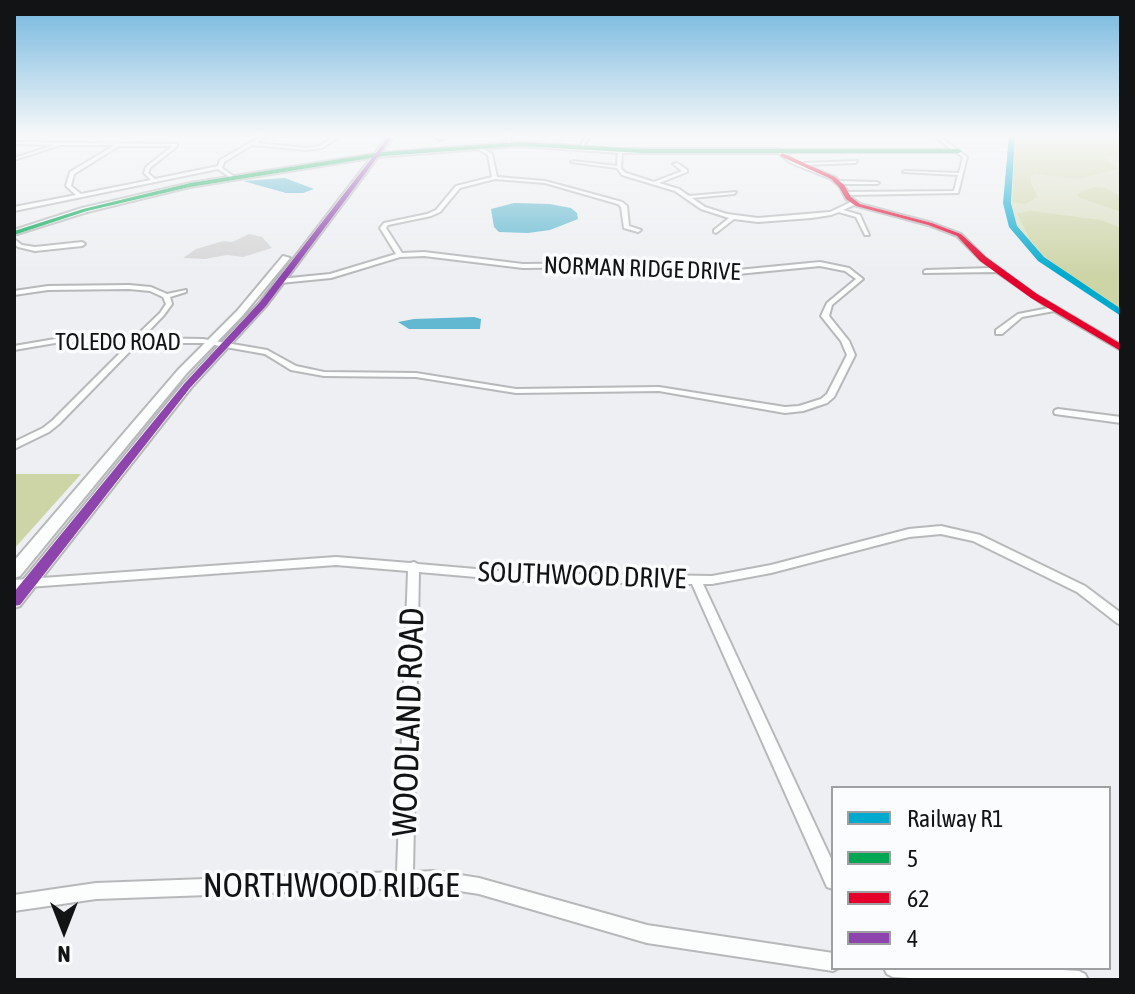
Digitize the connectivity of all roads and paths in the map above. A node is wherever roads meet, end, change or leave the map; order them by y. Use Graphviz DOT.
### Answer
graph roads {
  1 [pos="69,182"];
  2 [pos="137,182"];
  3 [pos="206,182"];
  4 [pos="347,182"];
  5 [pos="353,182"];
  6 [pos="480,182"];
  7 [pos="546,182"];
  8 [pos="838,182"];
  9 [pos="862,182"];
  10 [pos="959,182"];
  11 [pos="655,183"];
  12 [pos="877,183"];
  13 [pos="734,193"];
  14 [pos="847,194"];
  15 [pos="79,195"];
  16 [pos="690,197"];
  17 [pos="854,203"];
  18 [pos="14,209"];
  19 [pos="839,210"];
  20 [pos="733,217"];
  21 [pos="638,230"];
  22 [pos="716,231"];
  23 [pos="14,233"];
  24 [pos="867,234"];
  25 [pos="14,241"];
  26 [pos="82,244"];
  27 [pos="400,255"];
  28 [pos="997,270"];
  29 [pos="926,272"];
  30 [pos="280,281"];
  31 [pos="184,291"];
  32 [pos="14,293"];
  33 [pos="166,296"];
  34 [pos="1054,309"];
  35 [pos="999,332"];
  36 [pos="136,341"];
  37 [pos="217,344"];
  38 [pos="14,348"];
  39 [pos="1121,348"];
  40 [pos="1058,412"];
  41 [pos="1121,420"];
  42 [pos="14,446"];
  43 [pos="414,566"];
  44 [pos="14,572"];
  45 [pos="696,581"];
  46 [pos="29,583"];
  47 [pos="14,584"];
  48 [pos="14,602"];
  49 [pos="1121,620"];
  50 [pos="831,877"];
  51 [pos="405,879"];
  52 [pos="14,903"];
  53 [pos="831,962"];
  54 [pos="924,970"];
  55 [pos="1079,980"];
  1 -- 15 [label="street"];
  2 -- 15 [label="street"];
  3 -- 23 [label="main road"];
  4 -- 37 [label="main road"];
  5 -- 30 [label="main road"];
  6 -- 27 [label="street"];
  7 -- 21 [label="street"];
  8 -- 14 [label="street"];
  9 -- 12 [label="street"];
  10 -- 14 [label="street"];
  11 -- 16 [label="street"];
  13 -- 16 [label="street"];
  14 -- 17 [label="street"];
  15 -- 18 [label="street"];
  16 -- 20 [label="street"];
  17 -- 19 [label="street"];
  17 -- 28 [label="street"];
  19 -- 20 [label="street"];
  19 -- 24 [label="street"];
  20 -- 22 [label="street"];
  25 -- 26 [label="street"];
  27 -- 30 [label="street, NORMAN RIDGE DRIVE"];
  27 -- 37 [label="street, NORMAN RIDGE DRIVE"];
  28 -- 29 [label="street"];
  28 -- 34 [label="street"];
  30 -- 37 [label="main road"];
  31 -- 33 [label="street"];
  32 -- 33 [label="street"];
  33 -- 36 [label="street"];
  34 -- 35 [label="street"];
  34 -- 39 [label="street"];
  36 -- 37 [label="street, TOLEDO ROAD"];
  36 -- 38 [label="street, TOLEDO ROAD"];
  36 -- 42 [label="street"];
  37 -- 44 [label="main road"];
  37 -- 46 [label="main road"];
  40 -- 41 [label="street"];
  43 -- 45 [label="street, SOUTHWOOD DRIVE"];
  43 -- 46 [label="street, SOUTHWOOD DRIVE"];
  43 -- 51 [label="street, WOODLAND ROAD"];
  45 -- 49 [label="street, SOUTHWOOD DRIVE"];
  45 -- 50 [label="street"];
  46 -- 47 [label="street, SOUTHWOOD DRIVE"];
  46 -- 48 [label="main road"];
  51 -- 52 [label="street, NORTHWOOD RIDGE"];
  51 -- 53 [label="street, NORTHWOOD RIDGE"];
  54 -- 55 [label="street"];
}
